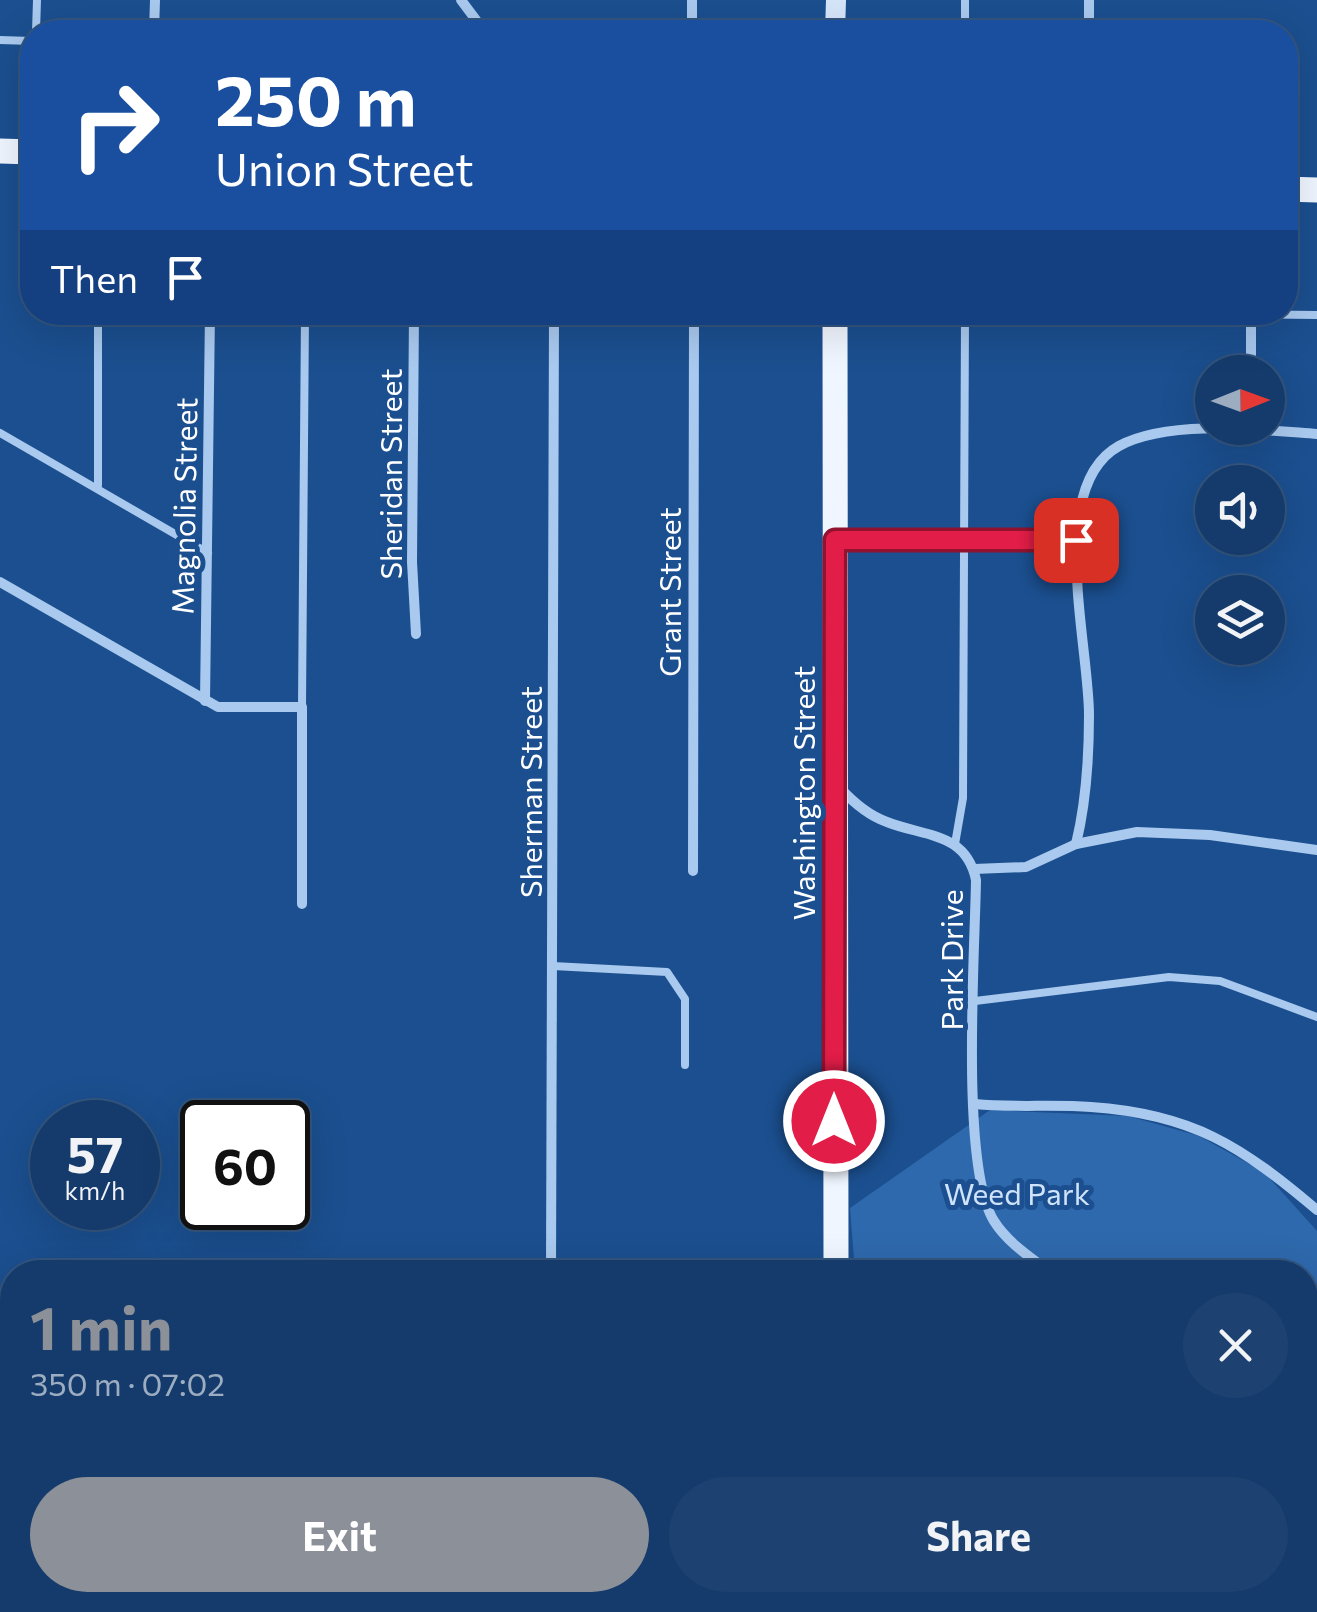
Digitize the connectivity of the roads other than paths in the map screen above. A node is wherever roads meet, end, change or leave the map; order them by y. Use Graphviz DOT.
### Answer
graph roads {
  1 [pos="98,325"];
  2 [pos="210,325"];
  3 [pos="306,325"];
  4 [pos="414,325"];
  5 [pos="554,325"];
  6 [pos="694,325"];
  7 [pos="835,325"];
  8 [pos="965,325"];
  9 [pos="1251,325"];
  10 [pos="1251,355"];
  11 [pos="1285,431"];
  12 [pos="1195,432"];
  13 [pos="0,433"];
  14 [pos="1317,434"];
  15 [pos="98,485"];
  16 [pos="835,540"];
  17 [pos="965,540"];
  18 [pos="1076,540"];
  19 [pos="208,553"];
  20 [pos="0,582"];
  21 [pos="416,634"];
  22 [pos="205,701"];
  23 [pos="302,706"];
  24 [pos="834,781"];
  25 [pos="955,844"];
  26 [pos="1076,844"];
  27 [pos="1316,847"];
  28 [pos="974,869"];
  29 [pos="694,871"];
  30 [pos="302,904"];
  31 [pos="554,966"];
  32 [pos="975,1001"];
  33 [pos="1317,1017"];
  34 [pos="685,1065"];
  35 [pos="975,1104"];
  36 [pos="1317,1210"];
  37 [pos="551,1260"];
  38 [pos="836,1260"];
  39 [pos="1035,1260"];
  1 -- 15 [label="lane"];
  2 -- 19 [label="street, Magnolia Street"];
  3 -- 23 [label="lane"];
  4 -- 21 [label="street, Sheridan Street"];
  5 -- 31 [label="street, Sherman Street"];
  6 -- 29 [label="street, Grant Street"];
  7 -- 16 [label="main road, Washington Street"];
  8 -- 17 [label="lane"];
  9 -- 10 [label="street"];
  11 -- 14 [label="street"];
  12 -- 18 [label="street"];
  13 -- 15 [label="lane"];
  15 -- 19 [label="lane"];
  16 -- 17 [label="street"];
  16 -- 24 [label="main road, Washington Street"];
  17 -- 18 [label="street"];
  17 -- 25 [label="lane"];
  18 -- 26 [label="street"];
  19 -- 22 [label="street, Magnolia Street"];
  20 -- 22 [label="street"];
  22 -- 23 [label="street"];
  23 -- 30 [label="street"];
  24 -- 25 [label="street"];
  24 -- 38 [label="main road, Washington Street"];
  25 -- 28 [label="street, Park Drive"];
  26 -- 27 [label="street"];
  26 -- 28 [label="street"];
  28 -- 32 [label="street, Park Drive"];
  31 -- 34 [label="lane"];
  31 -- 37 [label="street, Sherman Street"];
  32 -- 33 [label="lane"];
  32 -- 35 [label="street, Park Drive"];
  35 -- 36 [label="street"];
  35 -- 39 [label="street, Park Drive"];
}
